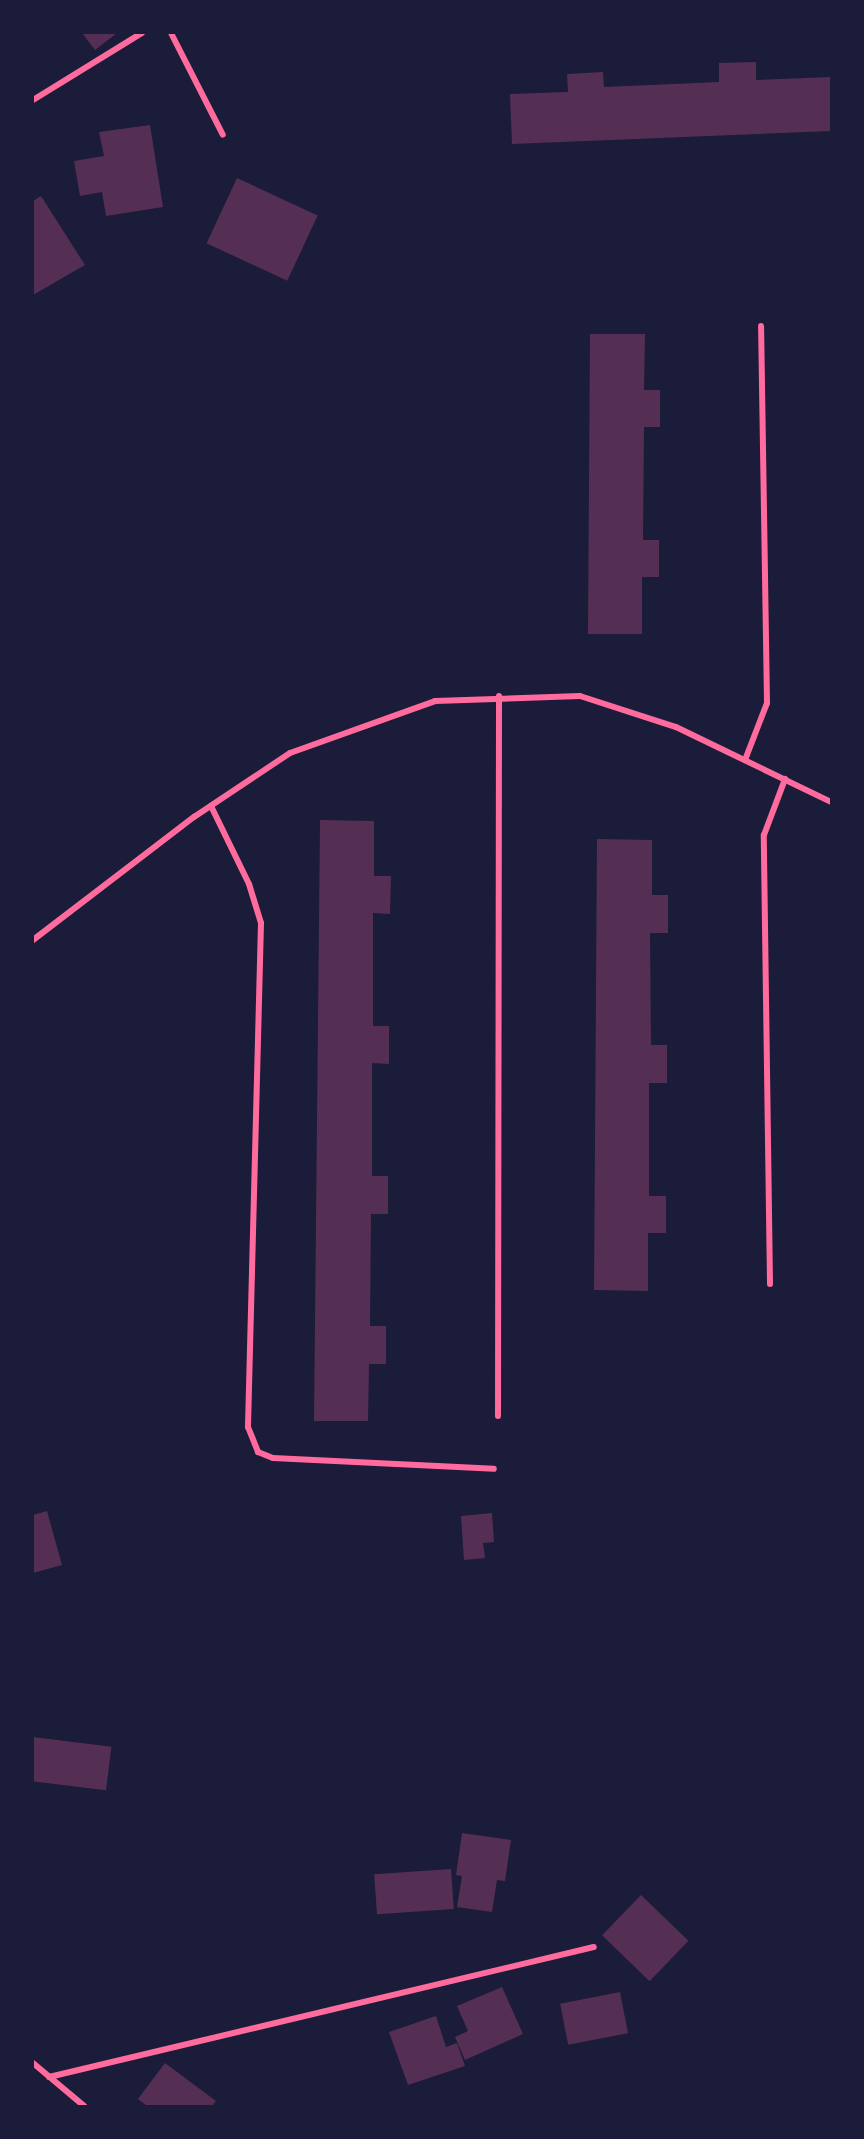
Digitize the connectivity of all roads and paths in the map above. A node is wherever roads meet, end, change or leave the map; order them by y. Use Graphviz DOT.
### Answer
graph roads {
  1 [pos="142,33"];
  2 [pos="171,33"];
  3 [pos="33,100"];
  4 [pos="223,135"];
  5 [pos="761,326"];
  6 [pos="499,696"];
  7 [pos="745,760"];
  8 [pos="785,779"];
  9 [pos="831,802"];
  10 [pos="211,806"];
  11 [pos="33,940"];
  12 [pos="770,1284"];
  13 [pos="498,1416"];
  14 [pos="494,1468"];
  15 [pos="594,1947"];
  16 [pos="33,2063"];
  17 [pos="49,2078"];
  18 [pos="84,2106"];
  1 -- 3 [label="street"];
  2 -- 4 [label="street"];
  5 -- 7 [label="street"];
  6 -- 7 [label="street"];
  6 -- 10 [label="street"];
  6 -- 13 [label="street"];
  7 -- 8 [label="street"];
  8 -- 9 [label="street"];
  8 -- 12 [label="street"];
  10 -- 11 [label="street"];
  10 -- 14 [label="street"];
  15 -- 17 [label="street"];
  16 -- 17 [label="street"];
  17 -- 18 [label="street"];
}
